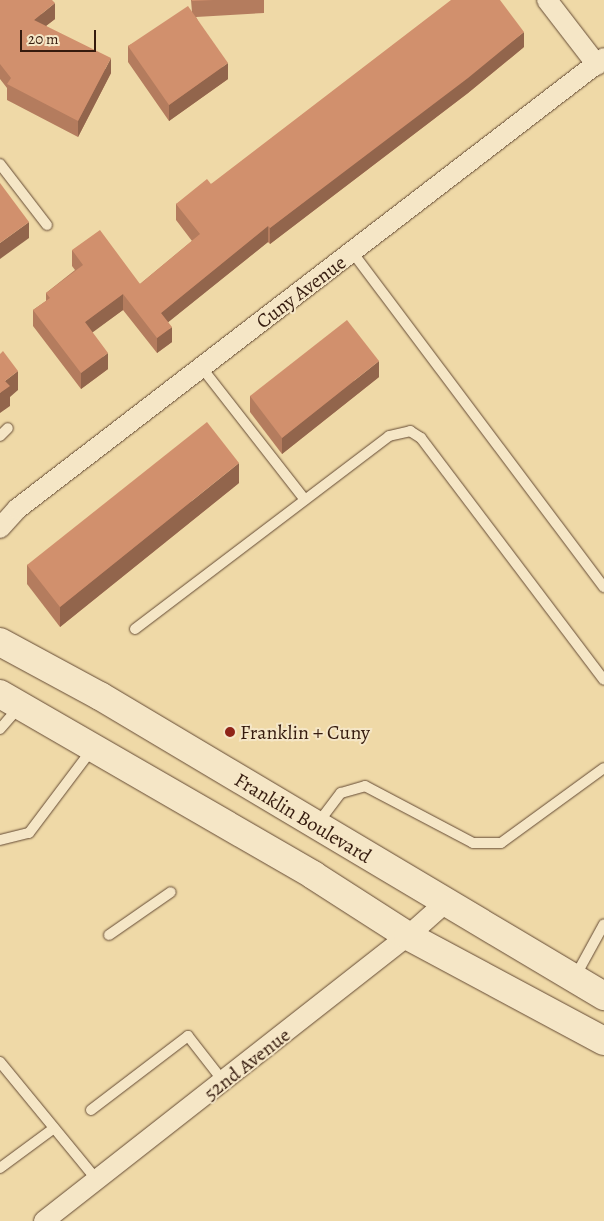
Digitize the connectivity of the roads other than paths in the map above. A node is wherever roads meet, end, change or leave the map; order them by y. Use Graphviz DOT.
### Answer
graph roads {
  1 [pos="547,0"];
  2 [pos="602,66"];
  3 [pos="0,164"];
  4 [pos="47,225"];
  5 [pos="353,253"];
  6 [pos="202,368"];
  7 [pos="8,428"];
  8 [pos="0,436"];
  9 [pos="305,500"];
  10 [pos="0,528"];
  11 [pos="604,587"];
  12 [pos="135,629"];
  13 [pos="0,642"];
  14 [pos="604,680"];
  15 [pos="10,699"];
  16 [pos="0,729"];
  17 [pos="94,747"];
  18 [pos="604,768"];
  19 [pos="315,826"];
  20 [pos="0,840"];
  21 [pos="171,892"];
  22 [pos="446,902"];
  23 [pos="604,924"];
  24 [pos="109,935"];
  25 [pos="408,936"];
  26 [pos="574,978"];
  27 [pos="604,996"];
  28 [pos="604,1041"];
  29 [pos="0,1062"];
  30 [pos="224,1082"];
  31 [pos="91,1110"];
  32 [pos="54,1128"];
  33 [pos="0,1168"];
  34 [pos="97,1180"];
  35 [pos="44,1221"];
  1 -- 2 [label="street"];
  2 -- 5 [label="street, Cuny Avenue"];
  3 -- 4 [label="lane"];
  5 -- 6 [label="street, Cuny Avenue"];
  5 -- 11 [label="lane"];
  6 -- 9 [label="lane"];
  6 -- 10 [label="street, Cuny Avenue"];
  7 -- 8 [label="lane"];
  9 -- 12 [label="lane"];
  9 -- 14 [label="lane"];
  13 -- 19 [label="main road, Franklin Boulevard"];
  15 -- 16 [label="lane"];
  15 -- 17 [label="main road"];
  17 -- 20 [label="lane"];
  17 -- 25 [label="main road"];
  18 -- 19 [label="lane"];
  19 -- 22 [label="main road, Franklin Boulevard"];
  21 -- 24 [label="lane"];
  22 -- 25 [label="street, 52nd Avenue"];
  22 -- 26 [label="main road, Franklin Boulevard"];
  23 -- 26 [label="lane"];
  25 -- 28 [label="main road"];
  25 -- 30 [label="street, 52nd Avenue"];
  26 -- 27 [label="main road, Franklin Boulevard"];
  29 -- 32 [label="lane"];
  30 -- 31 [label="lane"];
  30 -- 34 [label="street, 52nd Avenue"];
  32 -- 33 [label="lane"];
  32 -- 34 [label="lane"];
  34 -- 35 [label="street, 52nd Avenue"];
}
